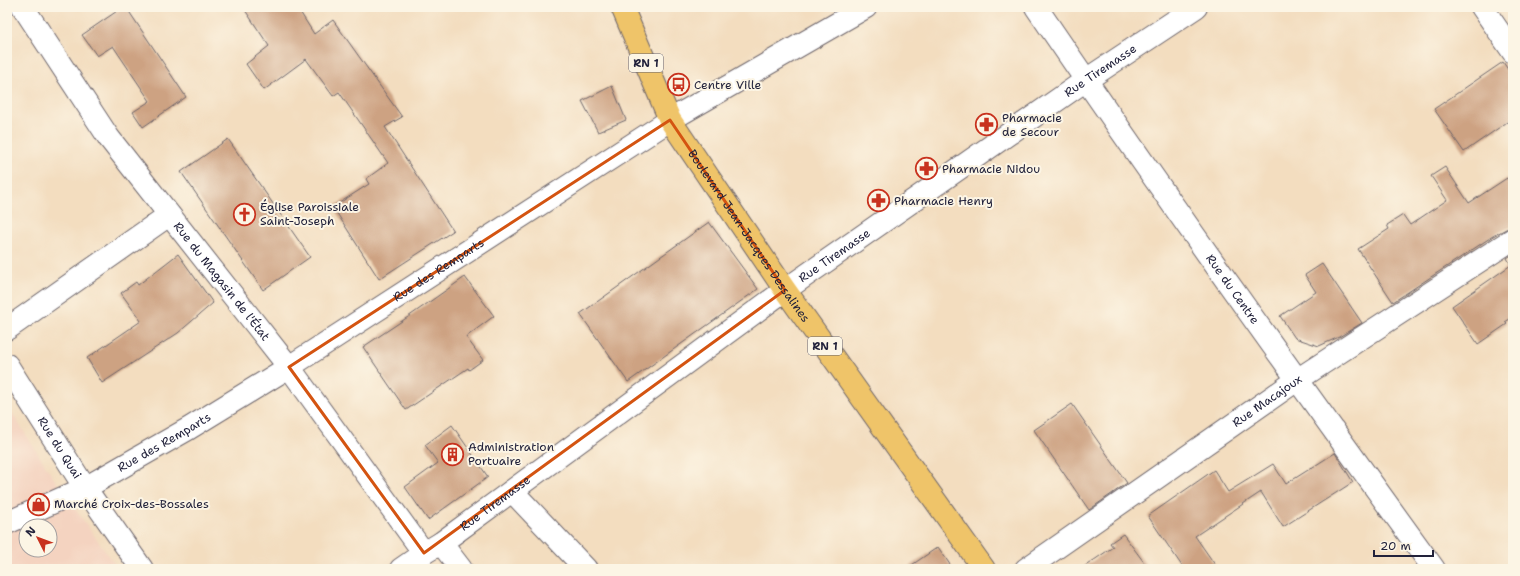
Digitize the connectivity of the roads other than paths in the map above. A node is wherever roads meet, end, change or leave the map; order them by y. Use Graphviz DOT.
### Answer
graph roads {
  1 [pos="23,7"];
  2 [pos="622,7"];
  3 [pos="866,7"];
  4 [pos="1036,7"];
  5 [pos="1196,7"];
  6 [pos="1482,7"];
  7 [pos="1513,52"];
  8 [pos="1086,80"];
  9 [pos="670,120"];
  10 [pos="169,215"];
  11 [pos="1513,240"];
  12 [pos="785,290"];
  13 [pos="7,329"];
  14 [pos="7,365"];
  15 [pos="289,367"];
  16 [pos="1297,380"];
  17 [pos="85,488"];
  18 [pos="512,491"];
  19 [pos="7,523"];
  20 [pos="433,548"];
  21 [pos="142,569"];
  22 [pos="401,569"];
  23 [pos="461,569"];
  24 [pos="586,569"];
  25 [pos="984,569"];
  26 [pos="1026,569"];
  27 [pos="1434,569"];
  1 -- 10 [label="street, Rue du Magasin de l'État"];
  2 -- 9 [label="main road, Boulevard Jean-Jacques Dessalines / RN 1"];
  3 -- 9 [label="street, Rue des Remparts"];
  4 -- 8 [label="street, Rue du Centre"];
  5 -- 8 [label="street, Rue Tiremasse"];
  6 -- 7 [label="street"];
  8 -- 12 [label="street, Rue Tiremasse"];
  8 -- 16 [label="street, Rue du Centre"];
  9 -- 12 [label="main road, Boulevard Jean-Jacques Dessalines / RN 1"];
  9 -- 15 [label="street, Rue des Remparts"];
  10 -- 13 [label="street"];
  10 -- 15 [label="street, Rue du Magasin de l'État"];
  11 -- 16 [label="street, Rue Macajoux"];
  12 -- 18 [label="street, Rue Tiremasse"];
  12 -- 25 [label="main road, Boulevard Jean-Jacques Dessalines / RN 1"];
  14 -- 17 [label="street, Rue du Quai"];
  15 -- 17 [label="street, Rue des Remparts"];
  15 -- 20 [label="street, Rue du Magasin de l'État"];
  16 -- 26 [label="street, Rue Macajoux"];
  16 -- 27 [label="street, Rue du Centre"];
  17 -- 19 [label="street, Rue des Remparts"];
  17 -- 21 [label="street, Rue du Quai"];
  18 -- 20 [label="street, Rue Tiremasse"];
  18 -- 24 [label="street"];
  20 -- 22 [label="street, Rue Tiremasse"];
  20 -- 23 [label="street, Rue du Magasin de l'État"];
}
